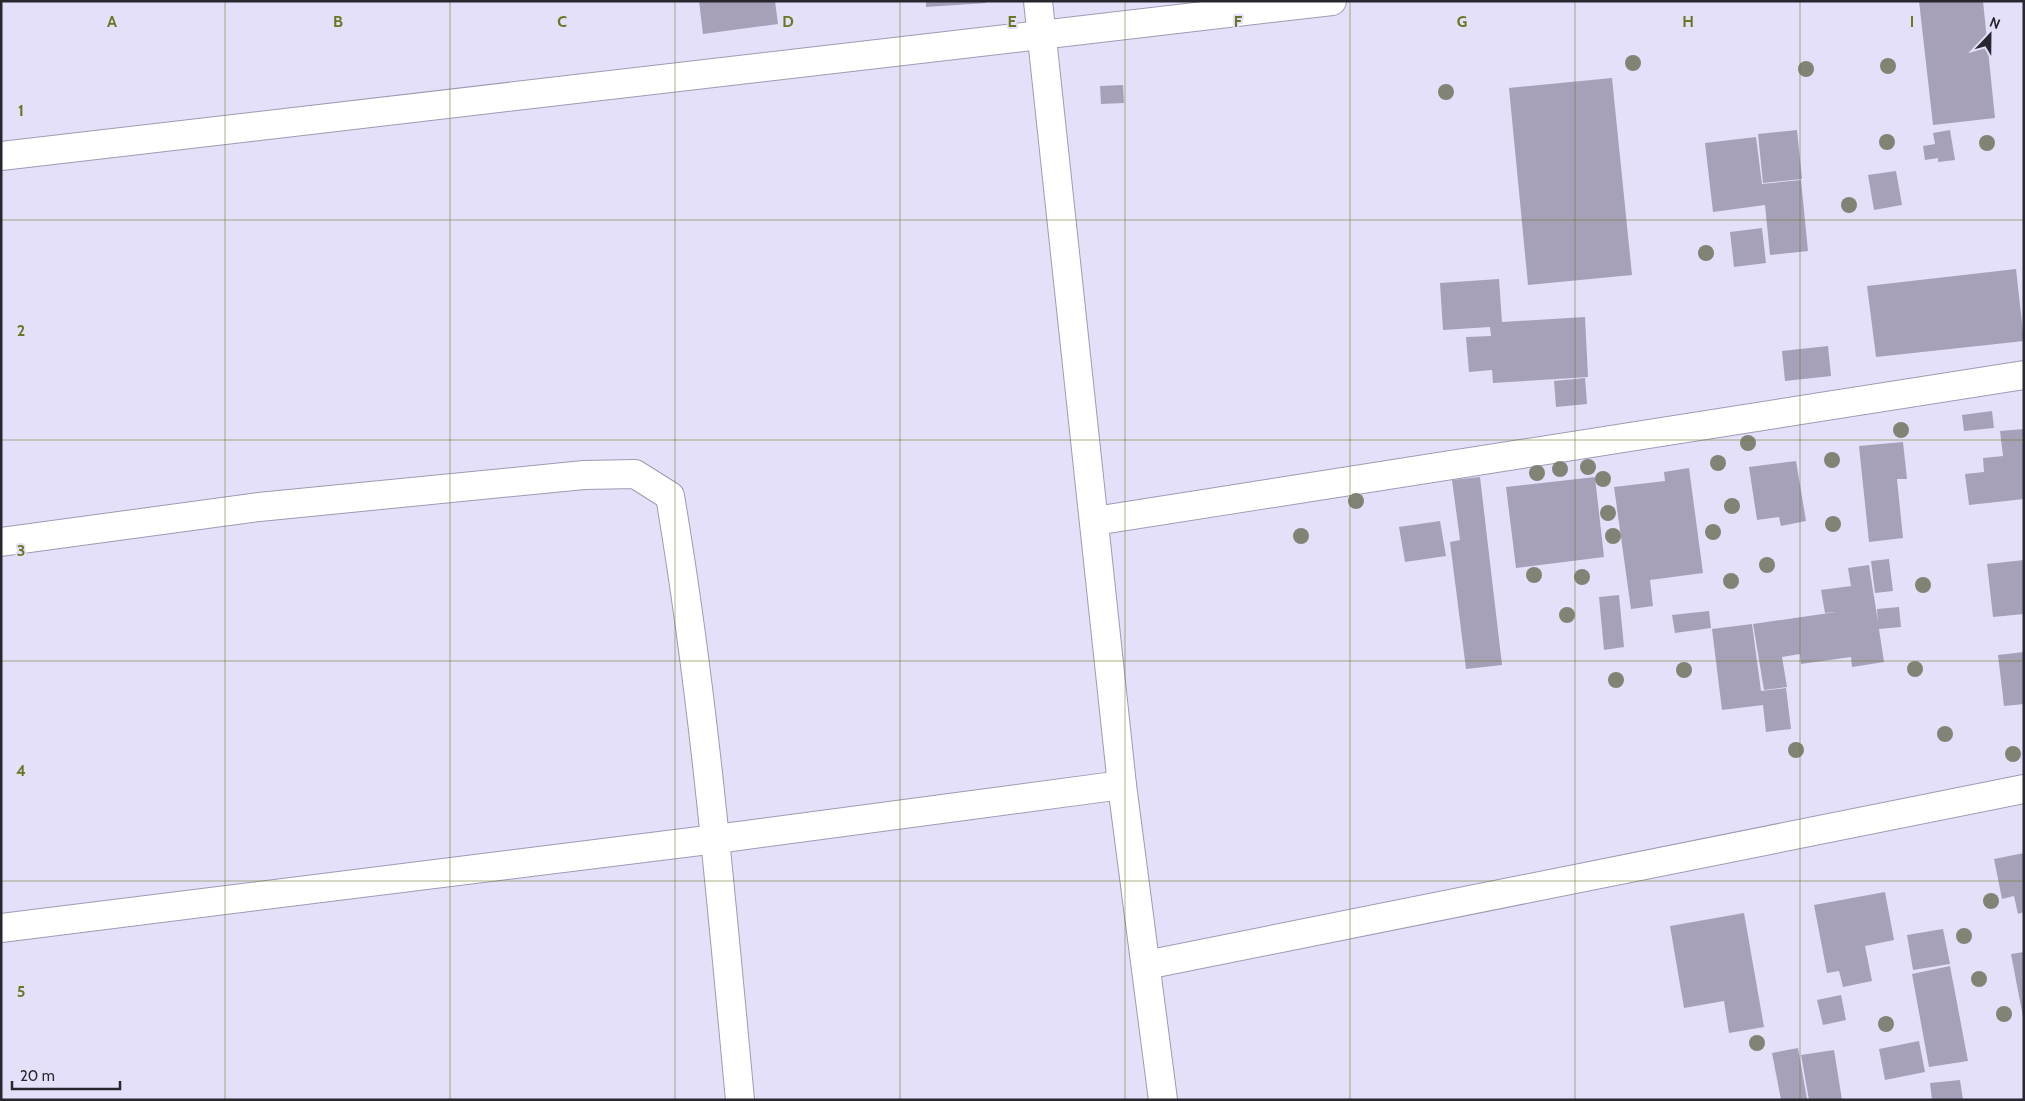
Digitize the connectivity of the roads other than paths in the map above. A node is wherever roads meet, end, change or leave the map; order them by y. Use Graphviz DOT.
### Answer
graph roads {
  1 [pos="1038,1"];
  2 [pos="1332,1"];
  3 [pos="1040,34"];
  4 [pos="1,156"];
  5 [pos="2024,375"];
  6 [pos="1095,521"];
  7 [pos="1,542"];
  8 [pos="1122,785"];
  9 [pos="2024,789"];
  10 [pos="716,839"];
  11 [pos="1,928"];
  12 [pos="1146,965"];
  13 [pos="740,1100"];
  14 [pos="1163,1100"];
  1 -- 3 [label="street"];
  2 -- 3 [label="street"];
  3 -- 4 [label="street"];
  3 -- 6 [label="street"];
  5 -- 6 [label="street"];
  6 -- 8 [label="street"];
  7 -- 10 [label="street"];
  8 -- 10 [label="street"];
  8 -- 12 [label="street"];
  9 -- 12 [label="street"];
  10 -- 11 [label="street"];
  10 -- 13 [label="street"];
  12 -- 14 [label="street"];
}
